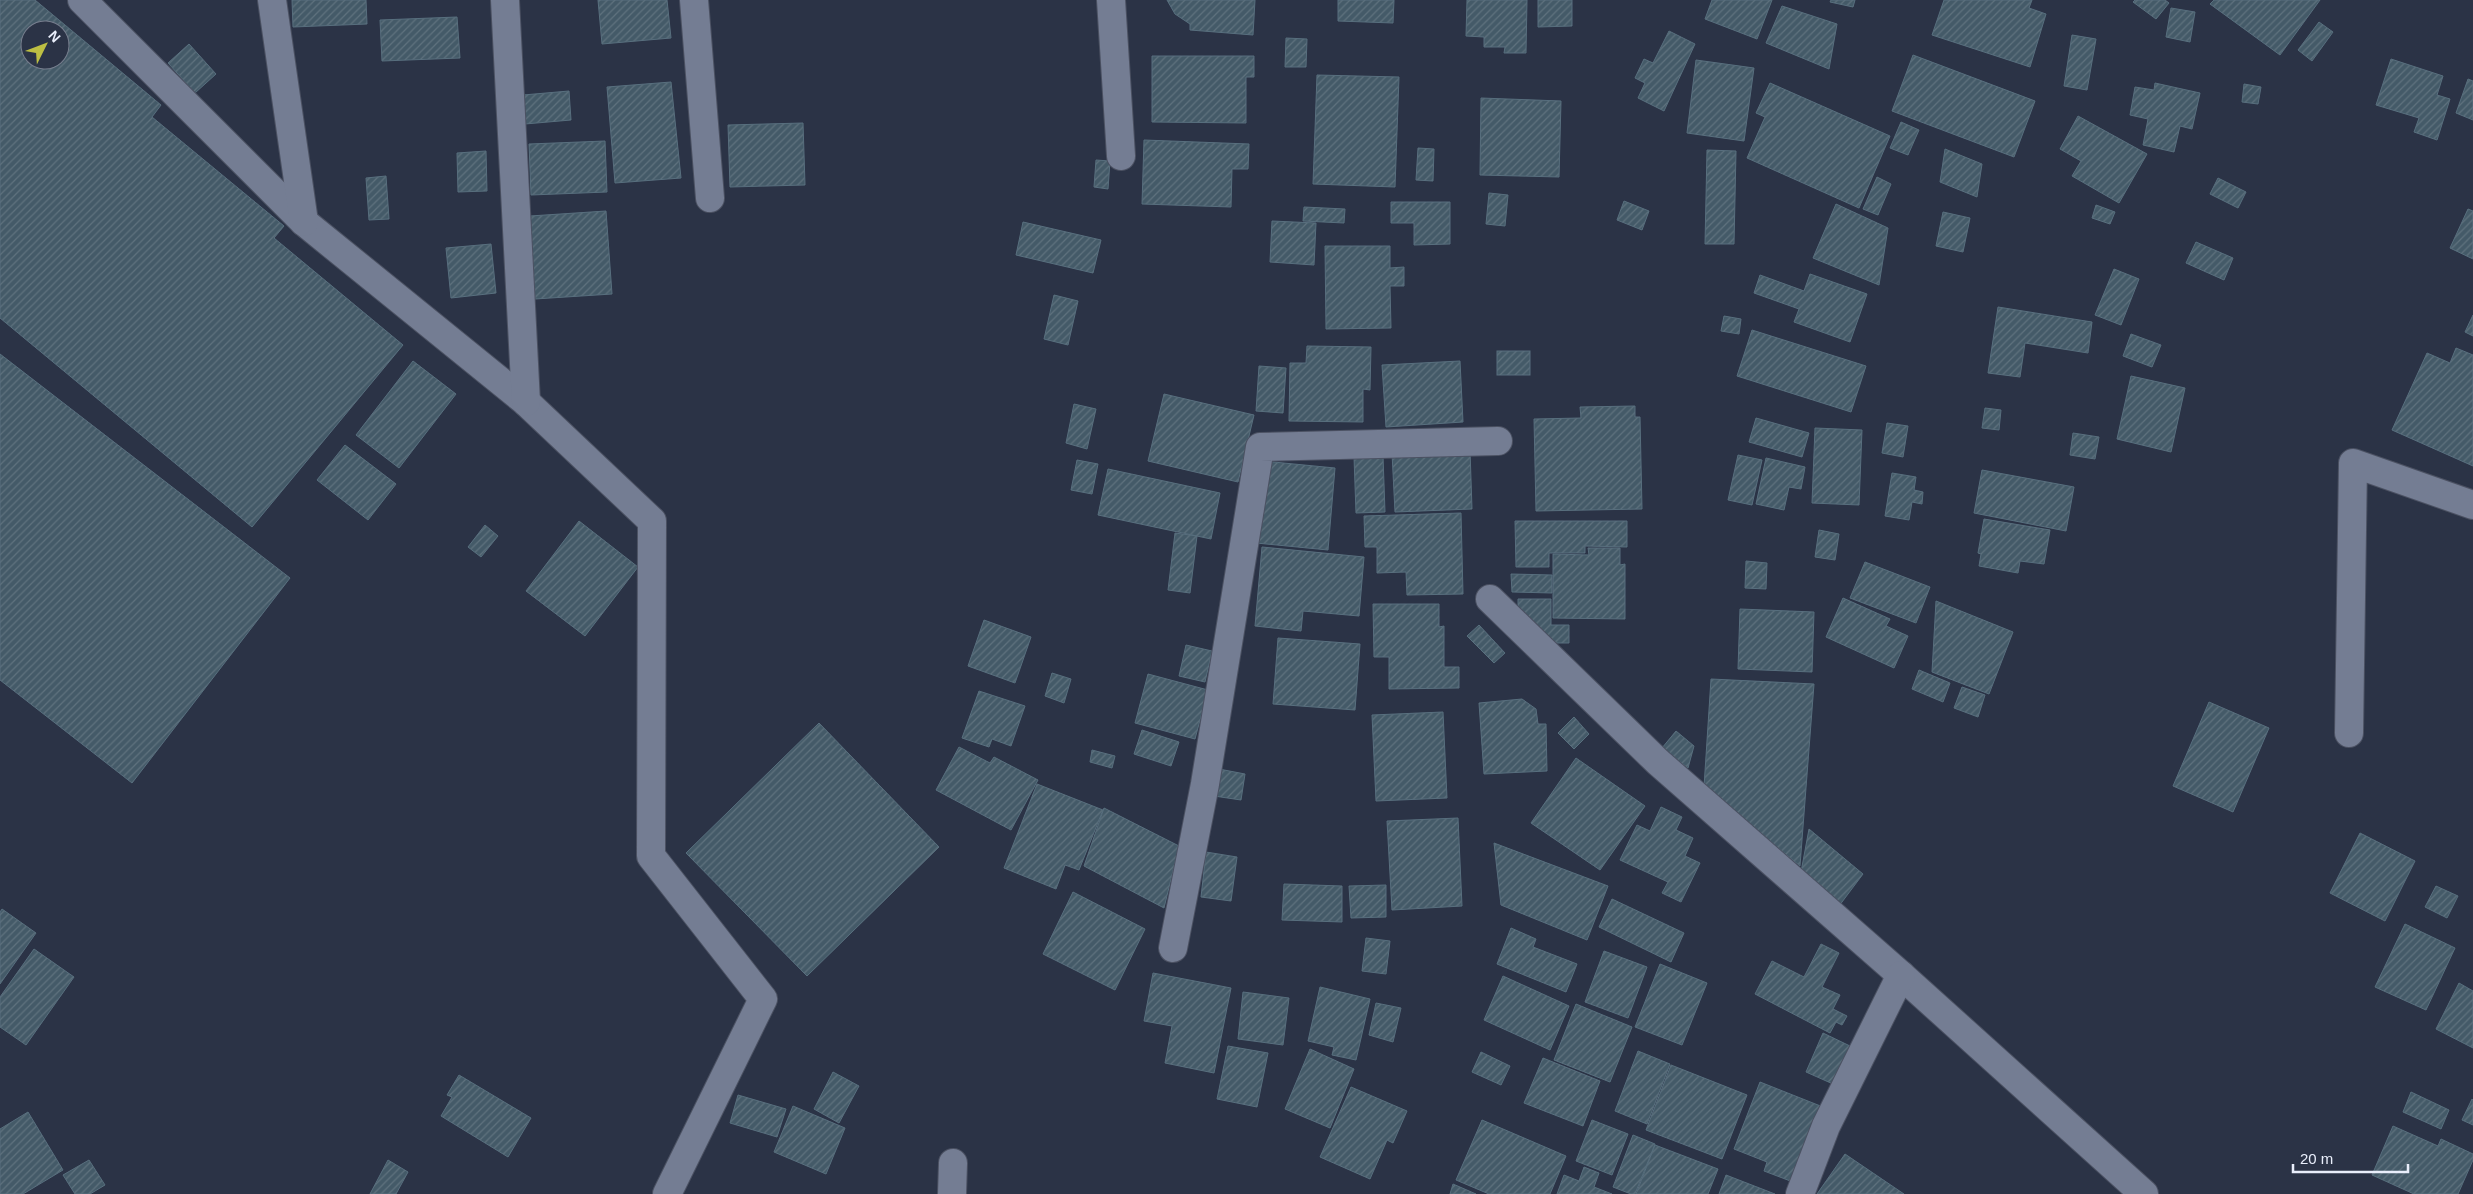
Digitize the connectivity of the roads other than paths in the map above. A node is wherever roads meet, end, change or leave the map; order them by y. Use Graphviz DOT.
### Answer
graph roads {
  1 [pos="82,0"];
  2 [pos="272,0"];
  3 [pos="505,0"];
  4 [pos="694,0"];
  5 [pos="1111,0"];
  6 [pos="1121,156"];
  7 [pos="710,198"];
  8 [pos="304,222"];
  9 [pos="526,402"];
  10 [pos="1498,441"];
  11 [pos="2473,505"];
  12 [pos="1490,599"];
  13 [pos="2349,733"];
  14 [pos="1173,948"];
  15 [pos="1901,975"];
  16 [pos="953,1163"];
  17 [pos="667,1194"];
  18 [pos="952,1194"];
  19 [pos="1800,1194"];
  20 [pos="2144,1194"];
  1 -- 8 [label="street"];
  2 -- 8 [label="street"];
  3 -- 9 [label="street"];
  4 -- 7 [label="street"];
  5 -- 6 [label="street"];
  8 -- 9 [label="street"];
  9 -- 17 [label="street"];
  10 -- 14 [label="street"];
  11 -- 13 [label="street"];
  12 -- 15 [label="street"];
  15 -- 19 [label="street"];
  15 -- 20 [label="street"];
  16 -- 18 [label="street"];
}
